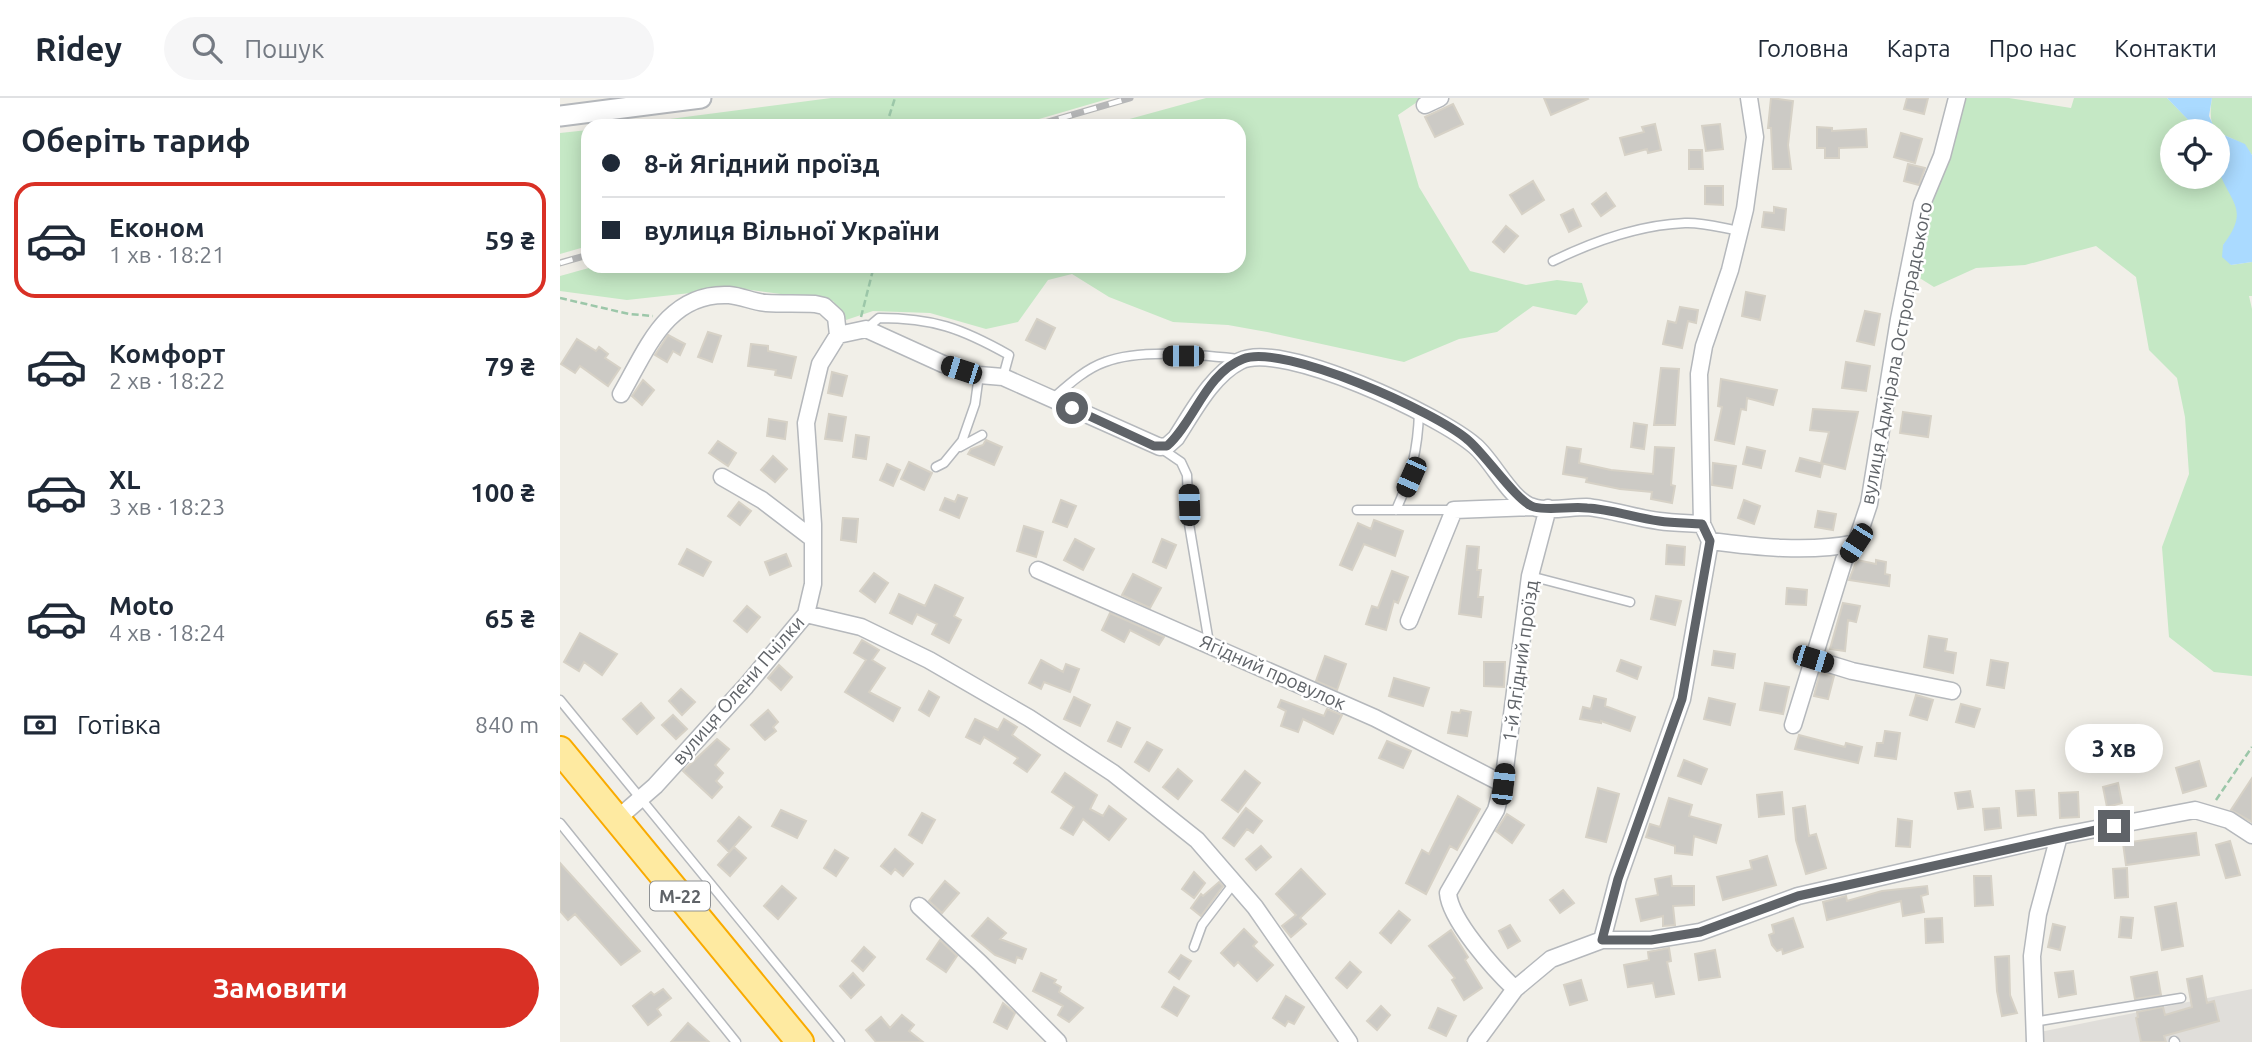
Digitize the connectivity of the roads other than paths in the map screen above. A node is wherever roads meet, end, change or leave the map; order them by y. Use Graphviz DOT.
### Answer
graph roads {
  1 [pos="1749,98"];
  2 [pos="1957,98"];
  3 [pos="688,99"];
  4 [pos="560,116"];
  5 [pos="1740,231"];
  6 [pos="1553,261"];
  7 [pos="861,330"];
  8 [pos="838,335"];
  9 [pos="1243,359"];
  10 [pos="979,375"];
  11 [pos="1003,377"];
  12 [pos="621,394"];
  13 [pos="1052,399"];
  14 [pos="1419,410"];
  15 [pos="982,435"];
  16 [pos="960,447"];
  17 [pos="1160,447"];
  18 [pos="936,467"];
  19 [pos="723,477"];
  20 [pos="1540,508"];
  21 [pos="1357,510"];
  22 [pos="1396,510"];
  23 [pos="1454,510"];
  24 [pos="1702,524"];
  25 [pos="813,539"];
  26 [pos="1710,541"];
  27 [pos="1856,543"];
  28 [pos="1038,569"];
  29 [pos="1530,576"];
  30 [pos="1630,602"];
  31 [pos="806,614"];
  32 [pos="1409,621"];
  33 [pos="1209,643"];
  34 [pos="1813,659"];
  35 [pos="1952,691"];
  36 [pos="560,700"];
  37 [pos="1793,725"];
  38 [pos="560,750"];
  39 [pos="1503,784"];
  40 [pos="642,797"];
  41 [pos="617,819"];
  42 [pos="560,823"];
  43 [pos="2252,835"];
  44 [pos="2059,836"];
  45 [pos="1234,883"];
  46 [pos="919,906"];
  47 [pos="1602,940"];
  48 [pos="1194,947"];
  49 [pos="1515,989"];
  50 [pos="2181,998"];
  51 [pos="2033,1022"];
  52 [pos="736,1042"];
  53 [pos="800,1042"];
  54 [pos="839,1042"];
  55 [pos="1058,1042"];
  56 [pos="1349,1042"];
  57 [pos="1476,1042"];
  58 [pos="2035,1042"];
  1 -- 5 [label="street"];
  2 -- 27 [label="street, вулиця Адмірала Остроградського"];
  3 -- 4 [label="street"];
  5 -- 6 [label="lane"];
  5 -- 24 [label="street"];
  7 -- 8 [label="street"];
  7 -- 10 [label="street"];
  7 -- 11 [label="lane"];
  8 -- 12 [label="street"];
  8 -- 25 [label="street, вулиця Олени Пчілки"];
  9 -- 13 [label="lane"];
  9 -- 14 [label="street"];
  9 -- 17 [label="street"];
  10 -- 11 [label="street"];
  10 -- 16 [label="lane"];
  11 -- 13 [label="street"];
  13 -- 17 [label="street"];
  14 -- 20 [label="street"];
  14 -- 22 [label="lane"];
  15 -- 16 [label="lane"];
  16 -- 18 [label="lane"];
  17 -- 33 [label="lane"];
  19 -- 25 [label="street"];
  20 -- 23 [label="street"];
  20 -- 24 [label="street"];
  20 -- 29 [label="street, 1-й Ягідний проїзд"];
  21 -- 22 [label="lane"];
  22 -- 23 [label="lane"];
  23 -- 32 [label="street"];
  24 -- 26 [label="street"];
  25 -- 31 [label="street, вулиця Олени Пчілки"];
  26 -- 27 [label="street"];
  26 -- 47 [label="street"];
  27 -- 34 [label="street, вулиця Адмірала Остроградського"];
  28 -- 33 [label="street, Ягідний провулок"];
  29 -- 30 [label="lane"];
  29 -- 39 [label="street, 1-й Ягідний проїзд"];
  31 -- 40 [label="street, вулиця Олени Пчілки"];
  31 -- 45 [label="street"];
  33 -- 39 [label="street, Ягідний провулок"];
  34 -- 35 [label="street"];
  34 -- 37 [label="street, вулиця Адмірала Остроградського"];
  36 -- 40 [label="lane"];
  38 -- 41 [label="highway, М-22"];
  39 -- 49 [label="street, 1-й Ягідний проїзд"];
  40 -- 41 [label="street, вулиця Олени Пчілки"];
  40 -- 54 [label="lane"];
  41 -- 53 [label="highway, М-22"];
  42 -- 52 [label="lane"];
  43 -- 44 [label="street"];
  44 -- 47 [label="street"];
  44 -- 51 [label="street"];
  45 -- 48 [label="lane"];
  45 -- 56 [label="street"];
  46 -- 55 [label="street"];
  47 -- 49 [label="street"];
  49 -- 57 [label="street"];
  50 -- 51 [label="lane"];
  51 -- 58 [label="street"];
}
